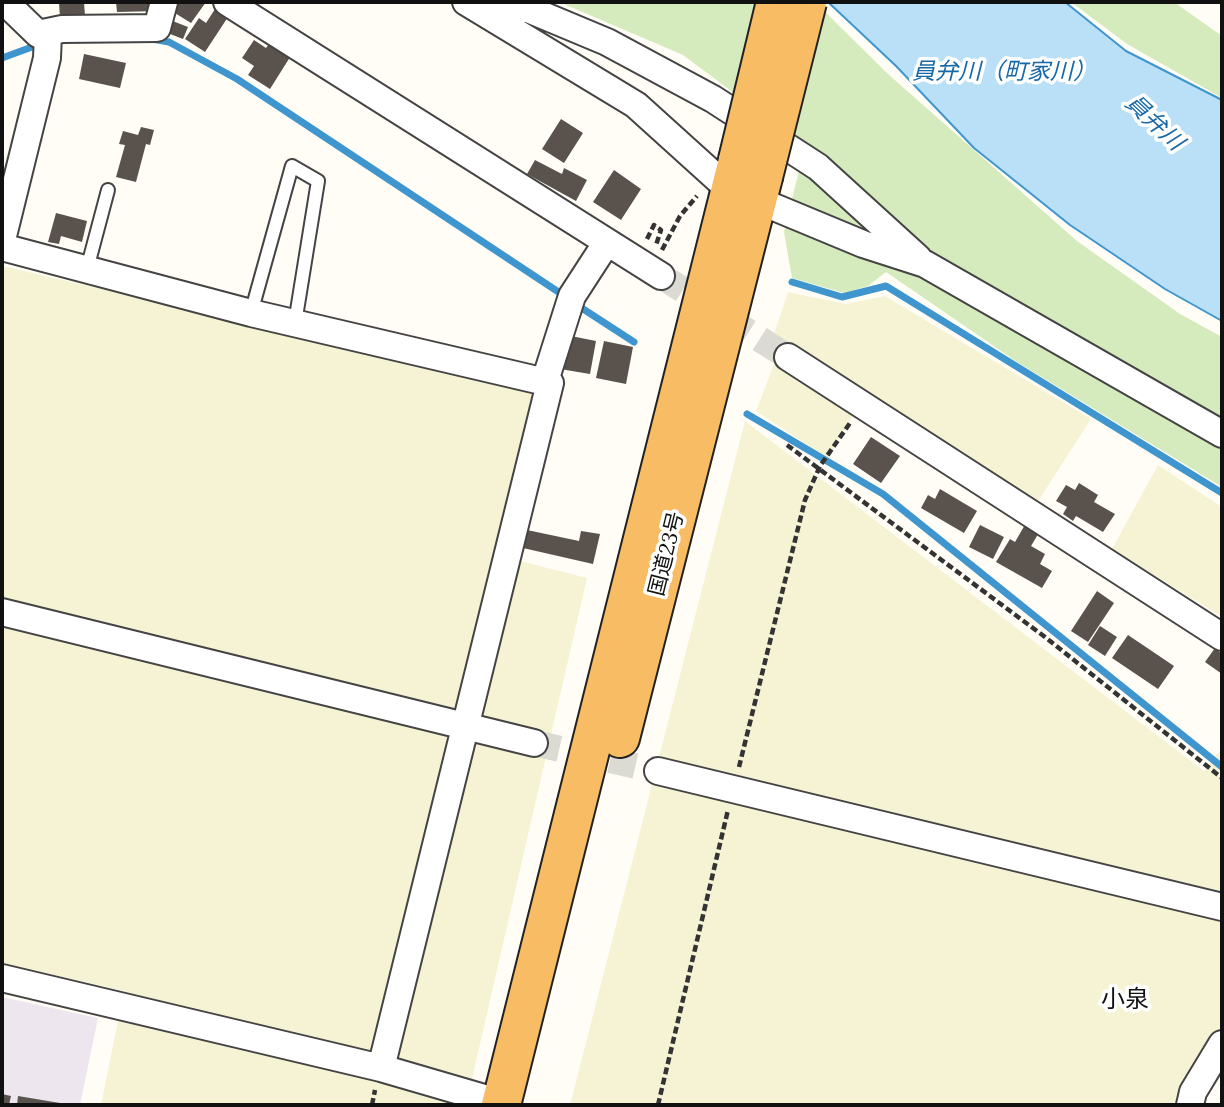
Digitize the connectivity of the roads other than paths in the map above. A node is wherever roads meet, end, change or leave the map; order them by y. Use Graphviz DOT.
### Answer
graph roads {
  1 [pos="5,2"];
  2 [pos="164,2"];
  3 [pos="227,2"];
  4 [pos="776,2"];
  5 [pos="807,2"];
  6 [pos="477,8"];
  7 [pos="48,42"];
  8 [pos="741,181"];
  9 [pos="108,190"];
  10 [pos="2,240"];
  11 [pos="607,242"];
  12 [pos="2,247"];
  13 [pos="653,262"];
  14 [pos="925,264"];
  15 [pos="87,269"];
  16 [pos="251,313"];
  17 [pos="295,323"];
  18 [pos="788,358"];
  19 [pos="545,381"];
  20 [pos="1222,434"];
  21 [pos="2,612"];
  22 [pos="1222,637"];
  23 [pos="468,726"];
  24 [pos="534,743"];
  25 [pos="658,771"];
  26 [pos="1222,907"];
  27 [pos="2,978"];
  28 [pos="1222,1044"];
  29 [pos="381,1069"];
  30 [pos="510,1104"];
  31 [pos="1191,1105"];
  1 -- 7 [label="street"];
  2 -- 7 [label="street"];
  3 -- 11 [label="street"];
  4 -- 8 [label="highway, 国道23号, bridge"];
  5 -- 8 [label="highway, 国道23号, bridge"];
  6 -- 8 [label="street"];
  6 -- 14 [label="street"];
  7 -- 10 [label="street"];
  8 -- 14 [label="street"];
  8 -- 30 [label="highway, 国道23号"];
  9 -- 15 [label="lane"];
  11 -- 13 [label="street"];
  11 -- 19 [label="street"];
  12 -- 15 [label="street"];
  14 -- 20 [label="street"];
  15 -- 16 [label="street"];
  16 -- 17 [label="street"];
  16 -- 17 [label="lane"];
  17 -- 19 [label="street"];
  18 -- 22 [label="street"];
  19 -- 23 [label="street"];
  21 -- 23 [label="street"];
  23 -- 24 [label="street"];
  23 -- 29 [label="street"];
  25 -- 26 [label="street"];
  27 -- 29 [label="street"];
  28 -- 31 [label="street"];
  29 -- 30 [label="street"];
}
